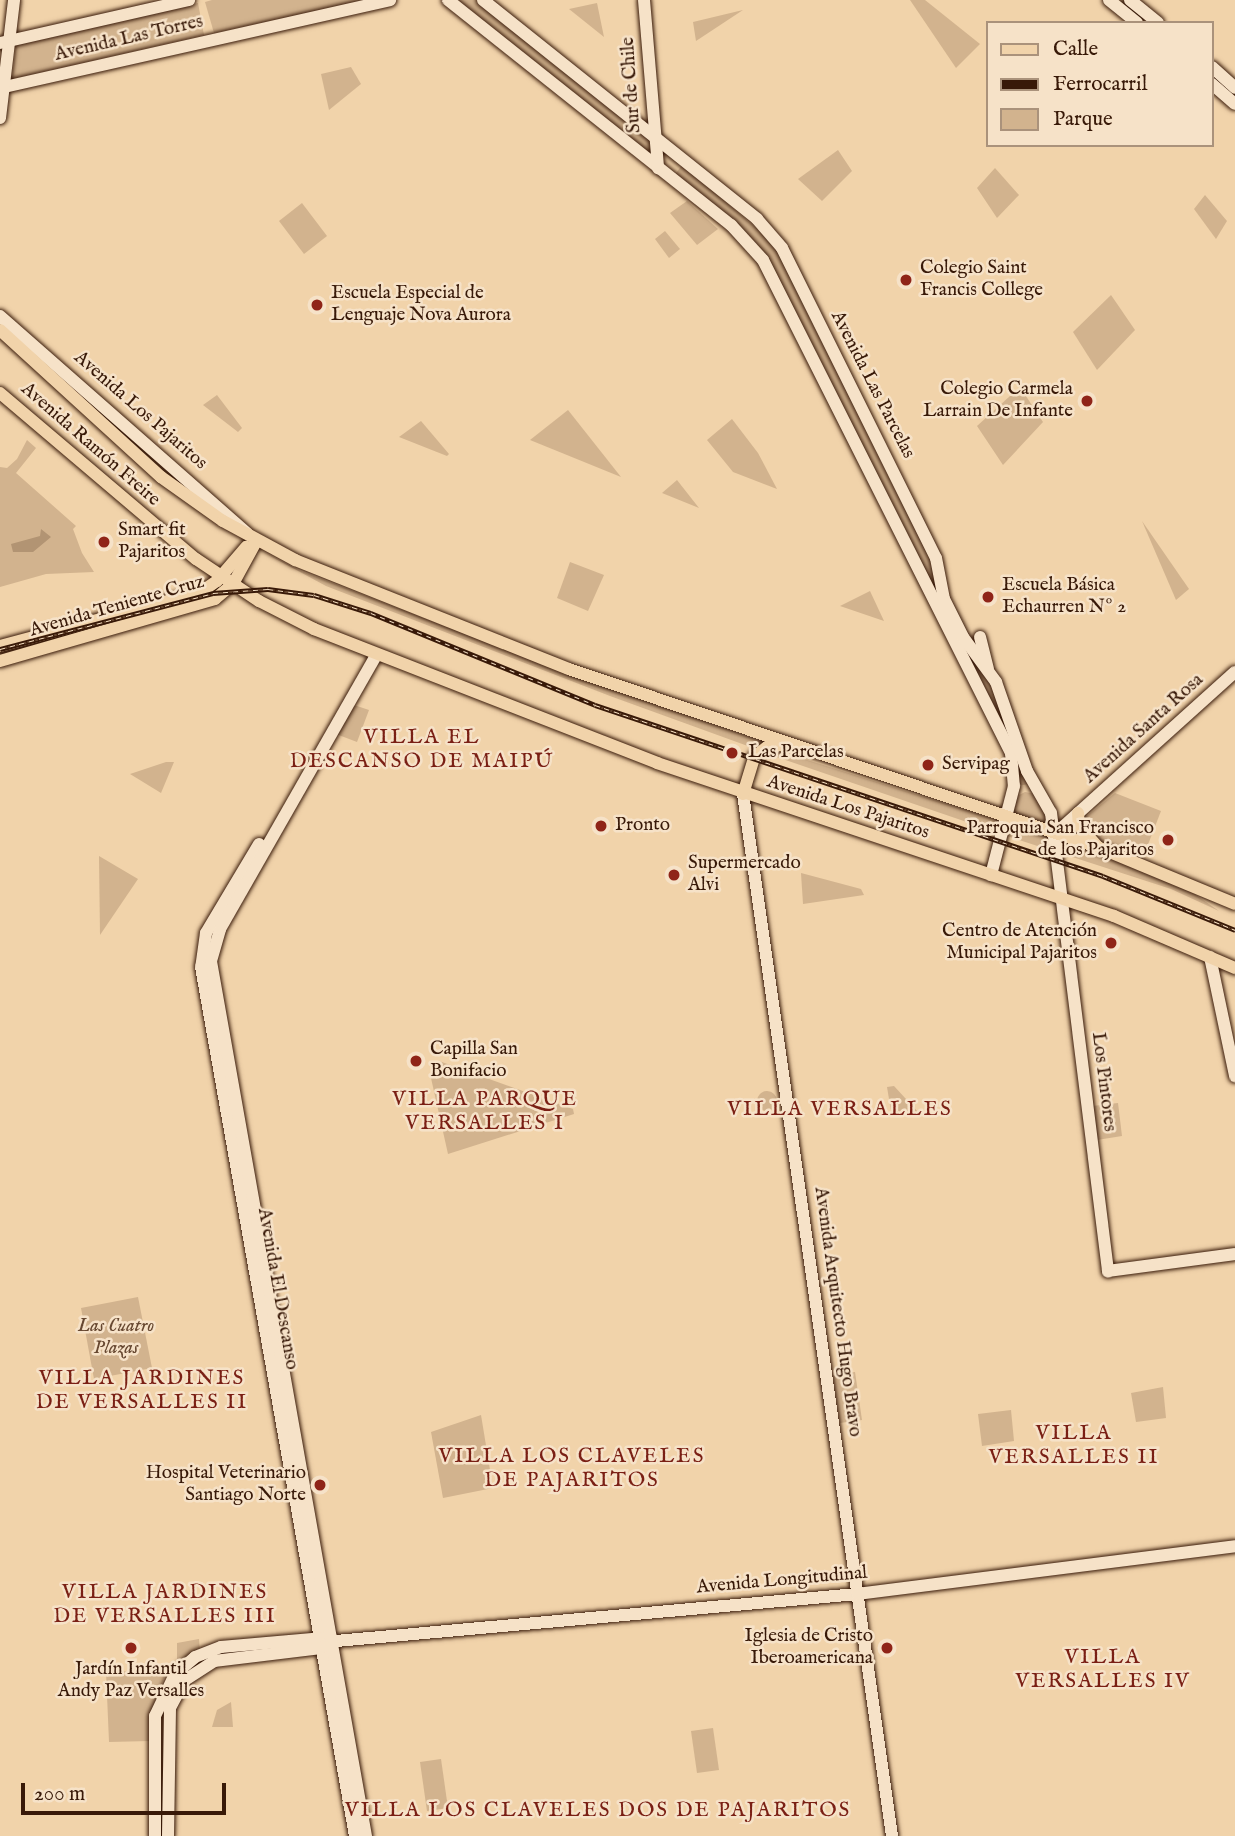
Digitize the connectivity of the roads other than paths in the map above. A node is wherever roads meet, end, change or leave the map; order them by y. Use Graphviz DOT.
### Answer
graph roads {
  1 [pos="14,0"];
  2 [pos="189,0"];
  3 [pos="390,0"];
  4 [pos="448,0"];
  5 [pos="484,0"];
  6 [pos="644,0"];
  7 [pos="1109,0"];
  8 [pos="1130,0"];
  9 [pos="1135,21"];
  10 [pos="1156,21"];
  11 [pos="4,42"];
  12 [pos="1214,69"];
  13 [pos="1214,86"];
  14 [pos="2,88"];
  15 [pos="1235,88"];
  16 [pos="1235,104"];
  17 [pos="0,118"];
  18 [pos="655,138"];
  19 [pos="657,168"];
  20 [pos="0,316"];
  21 [pos="0,330"];
  22 [pos="838,359"];
  23 [pos="818,370"];
  24 [pos="0,393"];
  25 [pos="254,539"];
  26 [pos="221,577"];
  27 [pos="940,580"];
  28 [pos="926,583"];
  29 [pos="233,584"];
  30 [pos="980,636"];
  31 [pos="0,646"];
  32 [pos="376,655"];
  33 [pos="0,661"];
  34 [pos="989,668"];
  35 [pos="1235,672"];
  36 [pos="972,674"];
  37 [pos="786,745"];
  38 [pos="1013,790"];
  39 [pos="1039,792"];
  40 [pos="743,794"];
  41 [pos="1049,809"];
  42 [pos="1078,813"];
  43 [pos="1004,818"];
  44 [pos="1055,834"];
  45 [pos="1100,849"];
  46 [pos="992,875"];
  47 [pos="1060,898"];
  48 [pos="1235,904"];
  49 [pos="1210,957"];
  50 [pos="1235,968"];
  51 [pos="1235,1076"];
  52 [pos="1235,1254"];
  53 [pos="1235,1546"];
  54 [pos="857,1594"];
  55 [pos="323,1642"];
  56 [pos="155,1836"];
  57 [pos="168,1836"];
  58 [pos="355,1836"];
  59 [pos="366,1836"];
  60 [pos="892,1836"];
  1 -- 11 [label="street"];
  2 -- 11 [label="street, Avenida Las Torres"];
  3 -- 14 [label="street, Avenida Las Torres"];
  4 -- 19 [label="street"];
  5 -- 18 [label="street, Avenida Las Parcelas"];
  6 -- 18 [label="street, Sur de Chile"];
  7 -- 9 [label="street"];
  8 -- 10 [label="street"];
  11 -- 14 [label="street"];
  12 -- 15 [label="street"];
  13 -- 16 [label="street"];
  14 -- 17 [label="street"];
  18 -- 19 [label="street, Sur de Chile"];
  18 -- 22 [label="street, Avenida Las Parcelas"];
  19 -- 23 [label="street"];
  20 -- 25 [label="street, Avenida Los Pajaritos"];
  21 -- 25 [label="main road, Avenida Los Pajaritos"];
  22 -- 23 [label="street"];
  22 -- 27 [label="street, Avenida Las Parcelas"];
  23 -- 28 [label="street"];
  24 -- 26 [label="main road, Avenida Ramón Freire"];
  25 -- 26 [label="main road, Avenida Teniente Cruz"];
  25 -- 29 [label="main road, Avenida Teniente Cruz"];
  25 -- 37 [label="main road, Avenida Los Pajaritos"];
  26 -- 29 [label="main road, Avenida Los Pajaritos"];
  26 -- 31 [label="main road, Avenida Teniente Cruz"];
  27 -- 28 [label="street"];
  27 -- 34 [label="street, Avenida Las Parcelas"];
  28 -- 36 [label="street"];
  29 -- 32 [label="main road, Avenida Los Pajaritos"];
  29 -- 33 [label="main road, Avenida Teniente Cruz"];
  30 -- 34 [label="street"];
  32 -- 40 [label="main road, Avenida Los Pajaritos"];
  32 -- 55 [label="street, Avenida El Descanso"];
  34 -- 36 [label="street"];
  34 -- 39 [label="street, Avenida Las Parcelas"];
  35 -- 42 [label="street, Avenida Santa Rosa"];
  36 -- 38 [label="street"];
  37 -- 40 [label="main road"];
  37 -- 43 [label="main road, Avenida Los Pajaritos"];
  38 -- 39 [label="street"];
  38 -- 43 [label="street"];
  39 -- 41 [label="street, Avenida Las Parcelas"];
  40 -- 46 [label="main road, Avenida Los Pajaritos"];
  40 -- 54 [label="street, Avenida Arquitecto Hugo Bravo"];
  41 -- 42 [label="street"];
  41 -- 44 [label="street, Avenida Las Parcelas"];
  42 -- 44 [label="street, Avenida Santa Rosa"];
  42 -- 45 [label="main road"];
  43 -- 44 [label="main road, Avenida Los Pajaritos"];
  43 -- 46 [label="street"];
  44 -- 45 [label="main road, Avenida Los Pajaritos"];
  44 -- 47 [label="street, Avenida Las Parcelas"];
  45 -- 48 [label="main road, Avenida Los Pajaritos"];
  46 -- 47 [label="main road, Avenida Los Pajaritos"];
  47 -- 49 [label="main road, Avenida Los Pajaritos"];
  47 -- 52 [label="street, Los Pintores"];
  49 -- 50 [label="main road, Avenida Los Pajaritos"];
  49 -- 51 [label="street"];
  53 -- 54 [label="street, Avenida Longitudinal"];
  54 -- 55 [label="street, Avenida Longitudinal"];
  54 -- 60 [label="street, Avenida Arquitecto Hugo Bravo"];
  55 -- 56 [label="street, Avenida Longitudinal"];
  55 -- 57 [label="street, Avenida Longitudinal"];
  55 -- 58 [label="street, Avenida El Descanso"];
  55 -- 59 [label="street, Avenida El Descanso"];
}
